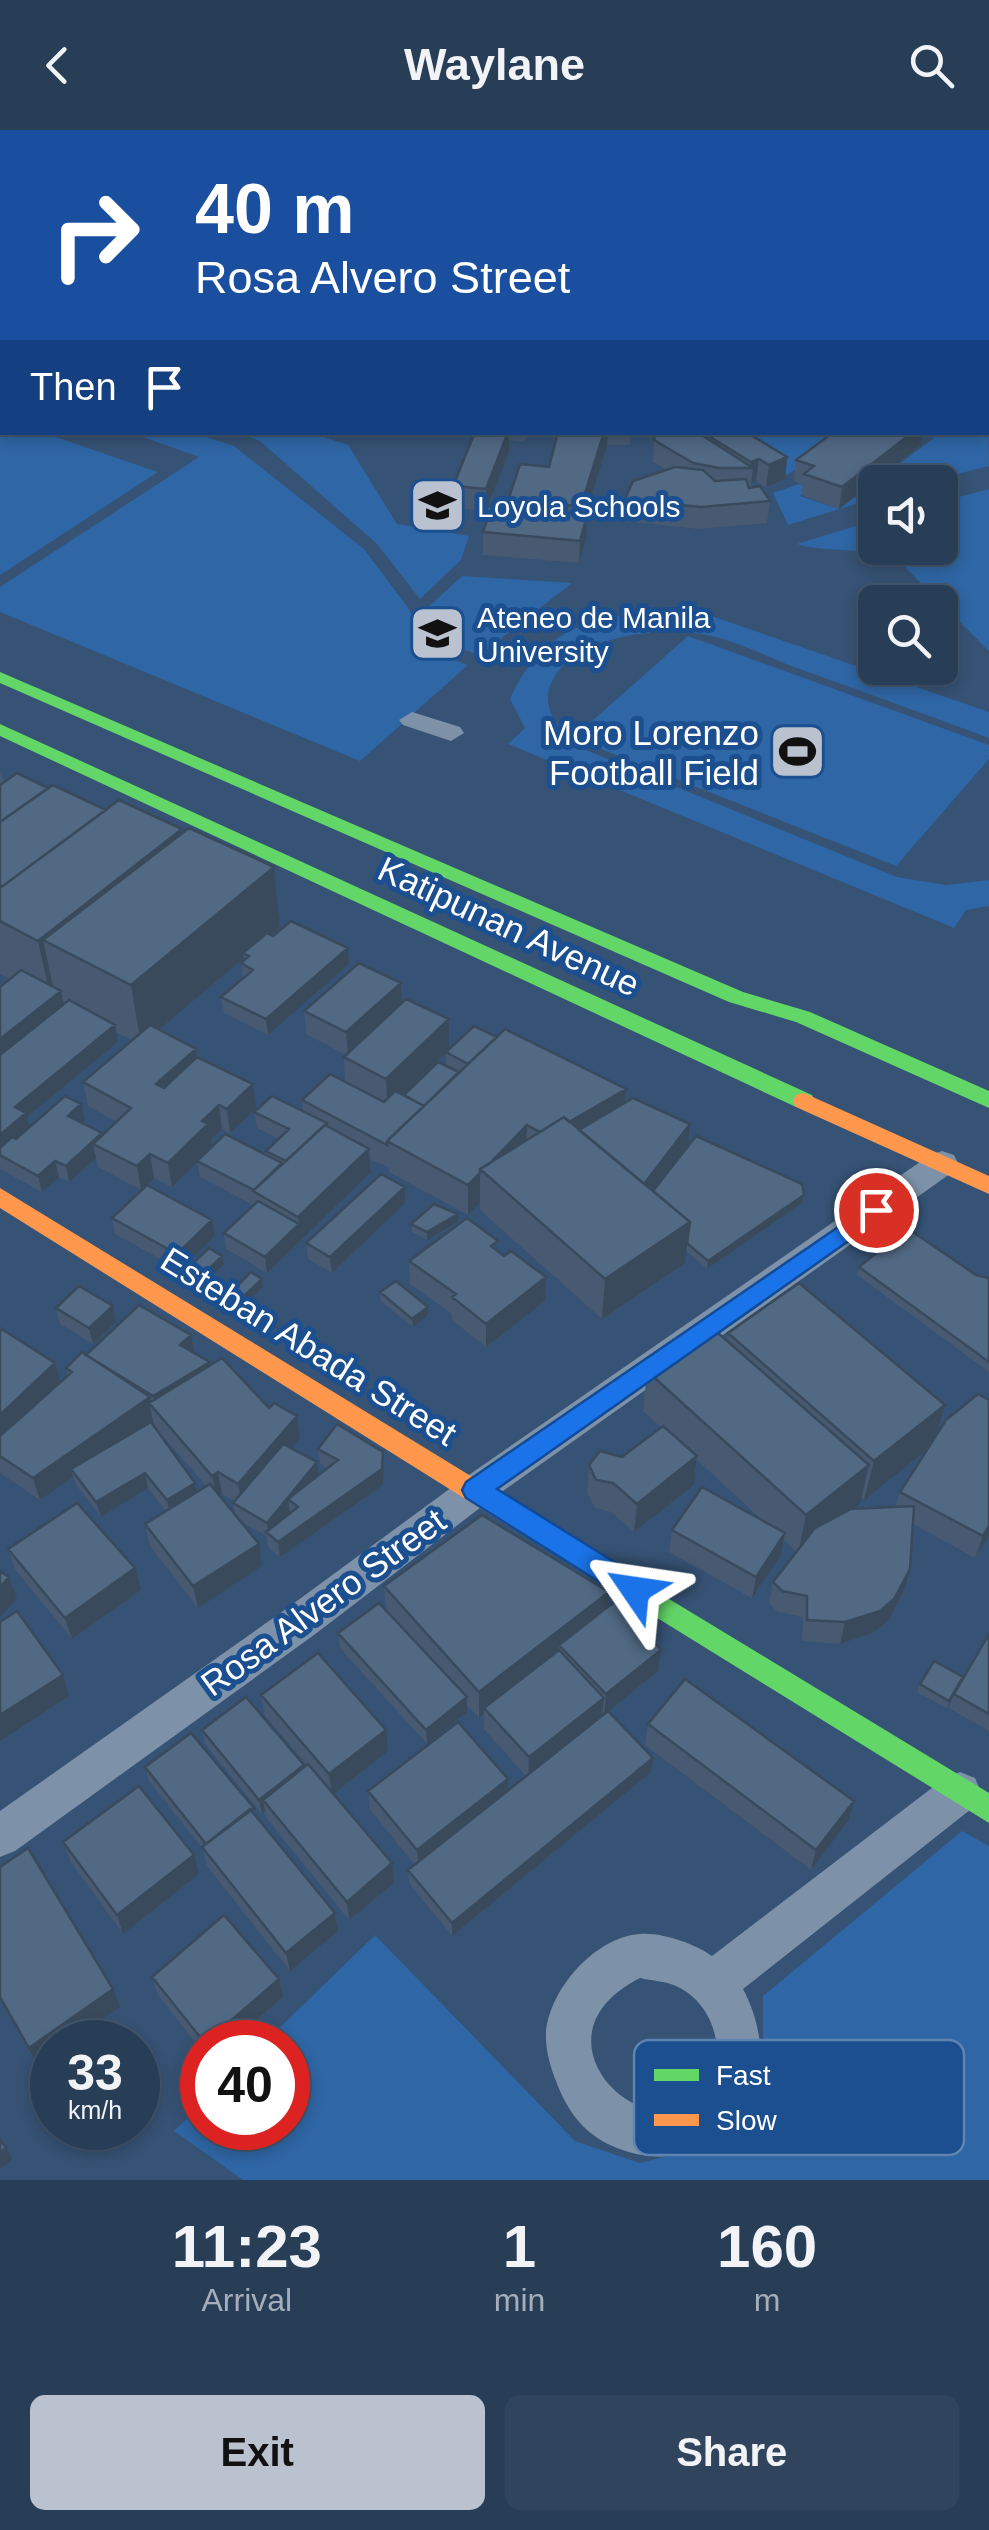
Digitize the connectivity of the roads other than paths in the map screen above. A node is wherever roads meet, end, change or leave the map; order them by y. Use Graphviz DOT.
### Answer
graph roads {
  1 [pos="0,677"];
  2 [pos="412,720"];
  3 [pos="0,730"];
  4 [pos="451,733"];
  5 [pos="736,996"];
  6 [pos="855,1066"];
  7 [pos="989,1100"];
  8 [pos="942,1163"];
  9 [pos="989,1186"];
  10 [pos="0,1197"];
  11 [pos="476,1490"];
  12 [pos="975,1801"];
  13 [pos="0,1836"];
  14 [pos="714,1983"];
  1 -- 5 [label="main road, Katipunan Avenue"];
  2 -- 4 [label="street"];
  3 -- 8 [label="main road, Katipunan Avenue"];
  5 -- 6 [label="main road, Katipunan Avenue"];
  5 -- 7 [label="main road, Katipunan Avenue"];
  8 -- 9 [label="main road, Katipunan Avenue"];
  8 -- 11 [label="street, Rosa Alvero Street"];
  10 -- 11 [label="main road, Esteban Abada Street"];
  11 -- 12 [label="main road, Esteban Abada Street"];
  11 -- 13 [label="street, Rosa Alvero Street"];
  12 -- 14 [label="street"];
}
